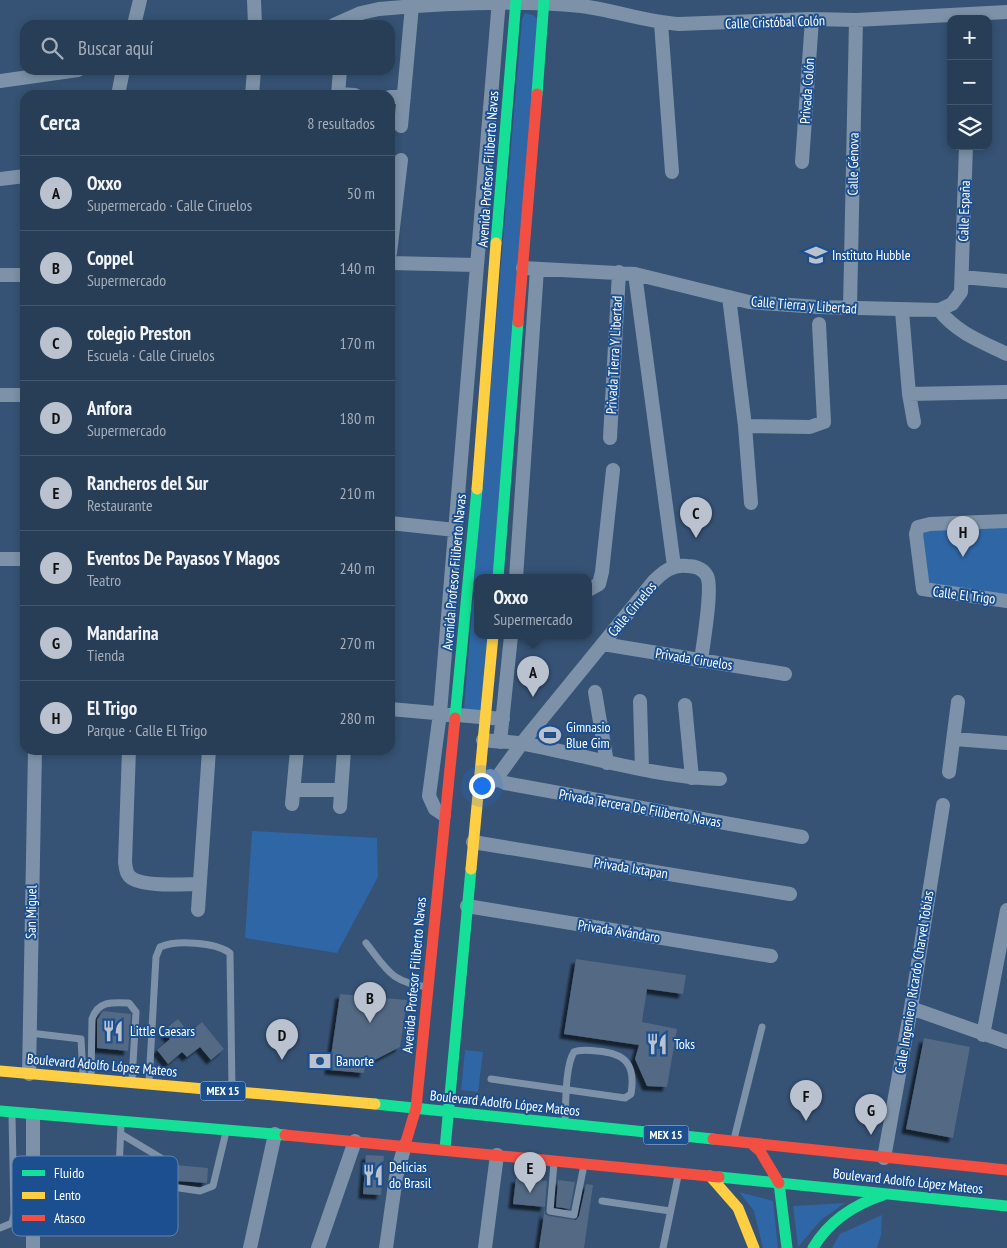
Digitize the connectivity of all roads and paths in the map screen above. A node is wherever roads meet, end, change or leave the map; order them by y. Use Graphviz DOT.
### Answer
graph roads {
  1 [pos="140,0"];
  2 [pos="254,0"];
  3 [pos="499,2"];
  4 [pos="515,2"];
  5 [pos="544,2"];
  6 [pos="377,4"];
  7 [pos="412,6"];
  8 [pos="1007,12"];
  9 [pos="980,15"];
  10 [pos="947,17"];
  11 [pos="812,19"];
  12 [pos="135,20"];
  13 [pos="255,20"];
  14 [pos="347,20"];
  15 [pos="856,20"];
  16 [pos="661,23"];
  17 [pos="43,75"];
  18 [pos="122,75"];
  19 [pos="254,75"];
  20 [pos="340,75"];
  21 [pos="0,81"];
  22 [pos="119,90"];
  23 [pos="252,90"];
  24 [pos="338,90"];
  25 [pos="395,97"];
  26 [pos="404,97"];
  27 [pos="401,126"];
  28 [pos="966,150"];
  29 [pos="401,160"];
  30 [pos="802,162"];
  31 [pos="672,172"];
  32 [pos="20,177"];
  33 [pos="0,179"];
  34 [pos="395,183"];
  35 [pos="395,263"];
  36 [pos="476,265"];
  37 [pos="530,269"];
  38 [pos="619,272"];
  39 [pos="635,274"];
  40 [pos="0,275"];
  41 [pos="20,275"];
  42 [pos="962,277"];
  43 [pos="1007,280"];
  44 [pos="729,297"];
  45 [pos="850,308"];
  46 [pos="939,310"];
  47 [pos="902,311"];
  48 [pos="820,324"];
  49 [pos="1007,354"];
  50 [pos="1007,392"];
  51 [pos="909,394"];
  52 [pos="0,395"];
  53 [pos="20,395"];
  54 [pos="914,422"];
  55 [pos="745,426"];
  56 [pos="610,438"];
  57 [pos="613,470"];
  58 [pos="751,503"];
  59 [pos="1007,521"];
  60 [pos="395,524"];
  61 [pos="455,530"];
  62 [pos="0,559"];
  63 [pos="20,559"];
  64 [pos="674,566"];
  65 [pos="474,574"];
  66 [pos="474,574"];
  67 [pos="498,574"];
  68 [pos="516,574"];
  69 [pos="473,588"];
  70 [pos="592,588"];
  71 [pos="1007,601"];
  72 [pos="493,639"];
  73 [pos="511,639"];
  74 [pos="603,644"];
  75 [pos="701,661"];
  76 [pos="785,674"];
  77 [pos="595,692"];
  78 [pos="640,701"];
  79 [pos="958,702"];
  80 [pos="685,704"];
  81 [pos="395,709"];
  82 [pos="440,713"];
  83 [pos="456,714"];
  84 [pos="485,717"];
  85 [pos="503,719"];
  86 [pos="954,739"];
  87 [pos="483,740"];
  88 [pos="500,742"];
  89 [pos="1007,743"];
  90 [pos="522,744"];
  91 [pos="35,755"];
  92 [pos="129,755"];
  93 [pos="209,755"];
  94 [pos="296,755"];
  95 [pos="344,755"];
  96 [pos="607,762"];
  97 [pos="642,769"];
  98 [pos="481,770"];
  99 [pos="949,772"];
  100 [pos="692,778"];
  101 [pos="496,779"];
  102 [pos="720,779"];
  103 [pos="341,790"];
  104 [pos="479,792"];
  105 [pos="943,805"];
  106 [pos="340,806"];
  107 [pos="444,815"];
  108 [pos="802,837"];
  109 [pos="473,842"];
  110 [pos="200,884"];
  111 [pos="790,894"];
  112 [pos="467,906"];
  113 [pos="198,910"];
  114 [pos="1007,910"];
  115 [pos="366,943"];
  116 [pos="771,956"];
  117 [pos="428,988"];
  118 [pos="911,1008"];
  119 [pos="762,1027"];
  120 [pos="30,1033"];
  121 [pos="983,1034"];
  122 [pos="1007,1042"];
  123 [pos="0,1072"];
  124 [pos="29,1074"];
  125 [pos="87,1079"];
  126 [pos="491,1079"];
  127 [pos="132,1083"];
  128 [pos="149,1085"];
  129 [pos="567,1088"];
  130 [pos="232,1092"];
  131 [pos="416,1108"];
  132 [pos="6,1112"];
  133 [pos="450,1112"];
  134 [pos="33,1115"];
  135 [pos="121,1122"];
  136 [pos="565,1124"];
  137 [pos="226,1130"];
  138 [pos="121,1134"];
  139 [pos="275,1134"];
  140 [pos="355,1141"];
  141 [pos="734,1142"];
  142 [pos="752,1144"];
  143 [pos="405,1145"];
  144 [pos="445,1150"];
  145 [pos="498,1154"];
  146 [pos="33,1156"];
  147 [pos="120,1156"];
  148 [pos="158,1156"];
  149 [pos="884,1158"];
  150 [pos="554,1160"];
  151 [pos="584,1163"];
  152 [pos="1007,1170"];
  153 [pos="678,1173"];
  154 [pos="710,1176"];
  155 [pos="779,1183"];
  156 [pos="12,1188"];
  157 [pos="178,1189"];
  158 [pos="887,1194"];
  159 [pos="602,1201"];
  160 [pos="1007,1206"];
  161 [pos="670,1212"];
  162 [pos="12,1223"];
  163 [pos="0,1228"];
  164 [pos="250,1248"];
  165 [pos="318,1248"];
  166 [pos="386,1248"];
  167 [pos="484,1248"];
  168 [pos="663,1248"];
  169 [pos="754,1248"];
  170 [pos="787,1248"];
  171 [pos="813,1248"];
  1 -- 12 [label="street"];
  2 -- 13 [label="street"];
  3 -- 4 [label="street, Calle Cristóbal Colón"];
  3 -- 7 [label="street, Calle Cristóbal Colón"];
  3 -- 36 [label="street"];
  4 -- 5 [label="street, Calle Cristóbal Colón"];
  4 -- 65 [label="main road, Avenida Profesor Filiberto Navas"];
  5 -- 16 [label="street, Calle Cristóbal Colón"];
  5 -- 37 [label="main road"];
  6 -- 7 [label="street, Calle Cristóbal Colón"];
  6 -- 14 [label="street, Calle Cristóbal Colón"];
  7 -- 26 [label="street"];
  8 -- 9 [label="street, Calle Cristóbal Colón"];
  10 -- 15 [label="street, Calle Cristóbal Colón"];
  11 -- 15 [label="street, Calle Cristóbal Colón"];
  11 -- 16 [label="street, Calle Cristóbal Colón"];
  11 -- 30 [label="street, Privada Colón"];
  15 -- 45 [label="street, Calle Génova"];
  16 -- 31 [label="street"];
  17 -- 21 [label="street"];
  18 -- 22 [label="street"];
  19 -- 23 [label="street"];
  20 -- 24 [label="street"];
  25 -- 26 [label="street"];
  26 -- 27 [label="street"];
  28 -- 42 [label="street, Calle España"];
  29 -- 34 [label="street"];
  32 -- 33 [label="street"];
  35 -- 36 [label="street"];
  36 -- 61 [label="street"];
  37 -- 38 [label="street, Calle Tierra y Libertad"];
  37 -- 67 [label="main road"];
  37 -- 68 [label="street"];
  38 -- 39 [label="street, Calle Tierra y Libertad"];
  38 -- 56 [label="street, Privada Tierra Y Libertad"];
  39 -- 44 [label="street, Calle Tierra y Libertad"];
  39 -- 64 [label="street"];
  40 -- 41 [label="street"];
  42 -- 43 [label="street"];
  42 -- 46 [label="street"];
  44 -- 45 [label="street, Calle Tierra y Libertad"];
  44 -- 55 [label="street"];
  45 -- 47 [label="street, Calle Tierra y Libertad"];
  46 -- 47 [label="street, Calle Tierra y Libertad"];
  46 -- 49 [label="street"];
  47 -- 51 [label="street"];
  48 -- 55 [label="street"];
  50 -- 51 [label="street"];
  51 -- 54 [label="street"];
  52 -- 53 [label="street"];
  55 -- 58 [label="street"];
  57 -- 70 [label="street"];
  59 -- 71 [label="street, Calle El Trigo"];
  60 -- 61 [label="street"];
  61 -- 82 [label="street"];
  62 -- 63 [label="street"];
  64 -- 74 [label="street, Calle Ciruelos"];
  64 -- 75 [label="street"];
  66 -- 69 [label="main road, Avenida Profesor Filiberto Navas"];
  69 -- 83 [label="main road, Avenida Profesor Filiberto Navas"];
  72 -- 84 [label="main road"];
  73 -- 85 [label="street"];
  74 -- 75 [label="street, Privada Ciruelos"];
  74 -- 90 [label="street, Calle Ciruelos"];
  75 -- 76 [label="street, Privada Ciruelos"];
  77 -- 96 [label="street"];
  78 -- 97 [label="street"];
  79 -- 86 [label="street"];
  80 -- 100 [label="street"];
  81 -- 82 [label="street"];
  82 -- 83 [label="street"];
  82 -- 107 [label="street"];
  83 -- 84 [label="street"];
  83 -- 107 [label="main road, Avenida Profesor Filiberto Navas"];
  84 -- 85 [label="street"];
  84 -- 87 [label="main road"];
  85 -- 88 [label="street"];
  86 -- 89 [label="street"];
  86 -- 99 [label="street"];
  87 -- 88 [label="street"];
  87 -- 98 [label="main road"];
  88 -- 90 [label="street"];
  90 -- 96 [label="street"];
  90 -- 101 [label="street, Calle Ciruelos"];
  91 -- 120 [label="street, San Miguel"];
  92 -- 110 [label="street"];
  93 -- 110 [label="street"];
  94 -- 103 [label="street"];
  95 -- 103 [label="street"];
  96 -- 97 [label="street"];
  97 -- 100 [label="street"];
  98 -- 101 [label="street, Privada Tercera De Filiberto Navas"];
  98 -- 104 [label="main road"];
  100 -- 102 [label="street"];
  101 -- 104 [label="street, Calle Ciruelos"];
  101 -- 108 [label="street, Privada Tercera De Filiberto Navas"];
  103 -- 106 [label="street"];
  104 -- 109 [label="main road"];
  105 -- 118 [label="street, Calle Ingeniero Ricardo Charvel Tobías"];
  107 -- 117 [label="main road, Avenida Profesor Filiberto Navas"];
  109 -- 111 [label="street, Privada Ixtapan"];
  109 -- 112 [label="main road"];
  110 -- 113 [label="street"];
  112 -- 116 [label="street, Privada Avándaro"];
  112 -- 133 [label="main road"];
  114 -- 121 [label="street"];
  115 -- 117 [label="lane"];
  117 -- 131 [label="main road, Avenida Profesor Filiberto Navas"];
  118 -- 121 [label="street"];
  118 -- 149 [label="street, Calle Ingeniero Ricardo Charvel Tobías"];
  119 -- 141 [label="lane"];
  120 -- 124 [label="street, San Miguel"];
  120 -- 125 [label="lane"];
  121 -- 122 [label="street"];
  123 -- 124 [label="main road, Boulevard Adolfo López Mateos / MEX 15"];
  124 -- 125 [label="main road, Boulevard Adolfo López Mateos / MEX 15"];
  125 -- 127 [label="main road, Boulevard Adolfo López Mateos / MEX 15"];
  125 -- 127 [label="lane"];
  126 -- 129 [label="lane"];
  127 -- 128 [label="main road, Boulevard Adolfo López Mateos / MEX 15"];
  128 -- 130 [label="main road, Boulevard Adolfo López Mateos / MEX 15"];
  128 -- 130 [label="lane"];
  129 -- 129 [label="lane"];
  129 -- 136 [label="lane"];
  130 -- 131 [label="main road, Boulevard Adolfo López Mateos / MEX 15"];
  131 -- 133 [label="main road, Boulevard Adolfo López Mateos / MEX 15"];
  131 -- 143 [label="main road, Avenida Profesor Filiberto Navas"];
  132 -- 134 [label="main road, Boulevard Adolfo López Mateos"];
  132 -- 156 [label="lane"];
  133 -- 136 [label="main road, Boulevard Adolfo López Mateos / MEX 15"];
  133 -- 144 [label="main road"];
  134 -- 135 [label="main road, Boulevard Adolfo López Mateos"];
  134 -- 146 [label="street"];
  135 -- 137 [label="main road, Boulevard Adolfo López Mateos"];
  135 -- 138 [label="lane"];
  136 -- 141 [label="main road, Boulevard Adolfo López Mateos / MEX 15"];
  137 -- 139 [label="main road, Boulevard Adolfo López Mateos"];
  137 -- 157 [label="lane"];
  138 -- 147 [label="lane"];
  138 -- 148 [label="lane"];
  139 -- 140 [label="main road, Boulevard Adolfo López Mateos"];
  139 -- 164 [label="street"];
  140 -- 143 [label="main road, Boulevard Adolfo López Mateos"];
  140 -- 165 [label="street"];
  141 -- 142 [label="main road, Boulevard Adolfo López Mateos / MEX 15"];
  142 -- 149 [label="main road, Boulevard Adolfo López Mateos / MEX 15"];
  142 -- 155 [label="main road"];
  143 -- 144 [label="main road, Boulevard Adolfo López Mateos"];
  143 -- 166 [label="street"];
  144 -- 145 [label="main road, Boulevard Adolfo López Mateos"];
  145 -- 150 [label="main road, Boulevard Adolfo López Mateos"];
  145 -- 167 [label="street"];
  149 -- 152 [label="main road, Boulevard Adolfo López Mateos / MEX 15"];
  150 -- 151 [label="main road, Boulevard Adolfo López Mateos"];
  150 -- 151 [label="lane"];
  151 -- 153 [label="main road, Boulevard Adolfo López Mateos"];
  153 -- 154 [label="main road, Boulevard Adolfo López Mateos"];
  153 -- 161 [label="lane"];
  154 -- 155 [label="main road, Boulevard Adolfo López Mateos"];
  154 -- 169 [label="main road"];
  155 -- 158 [label="main road, Boulevard Adolfo López Mateos"];
  155 -- 170 [label="main road"];
  158 -- 160 [label="main road, Boulevard Adolfo López Mateos"];
  158 -- 171 [label="main road"];
  159 -- 161 [label="lane"];
  161 -- 168 [label="lane"];
  162 -- 163 [label="lane"];
}
